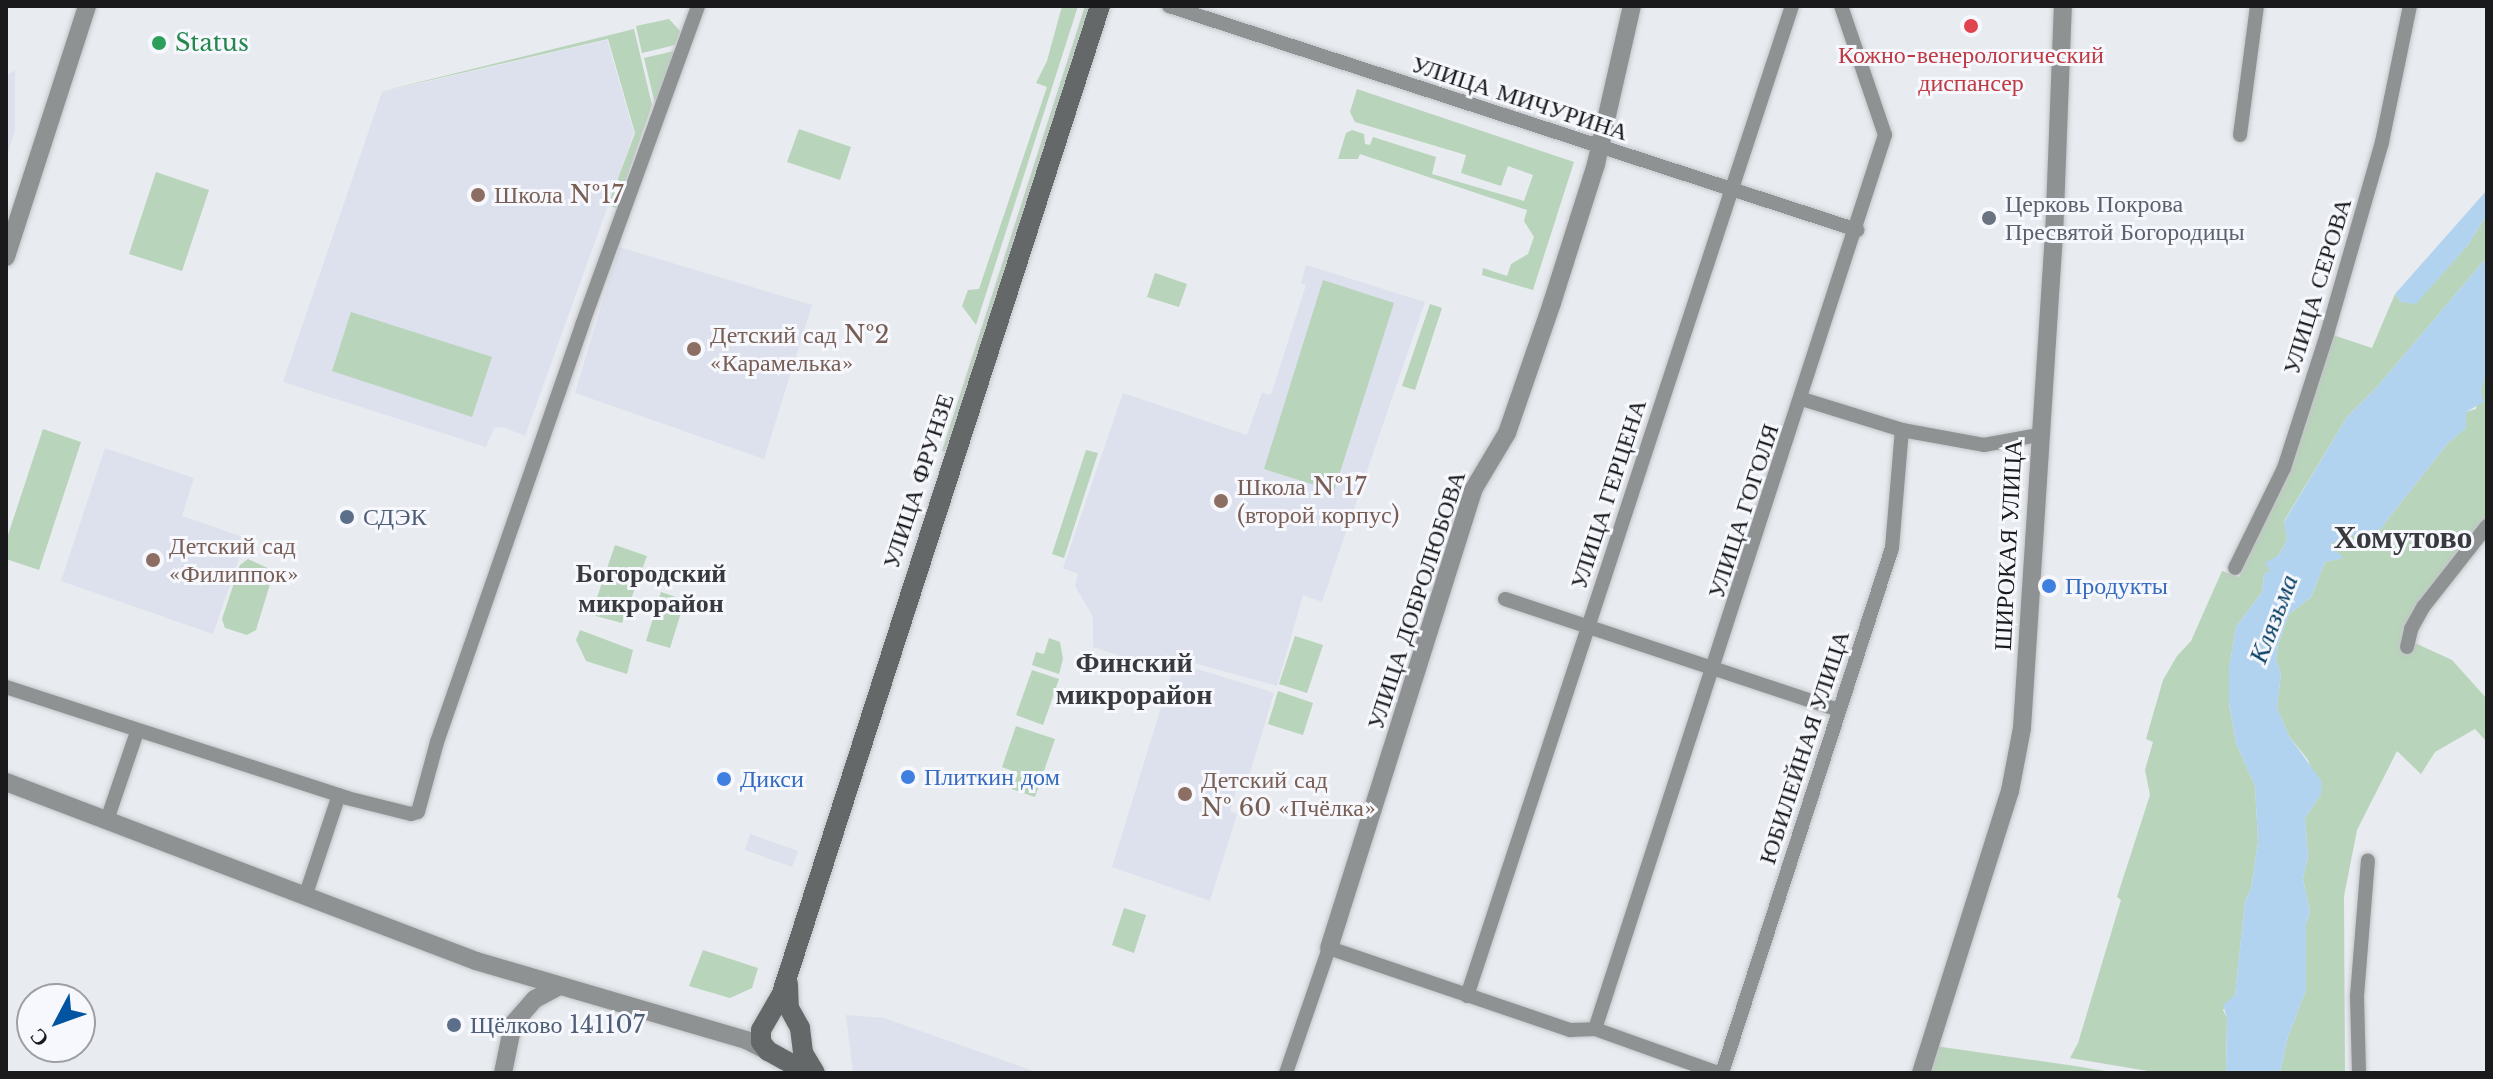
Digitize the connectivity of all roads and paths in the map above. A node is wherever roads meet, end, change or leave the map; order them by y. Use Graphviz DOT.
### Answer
graph roads {
  1 [pos="87,6"];
  2 [pos="698,6"];
  3 [pos="1100,6"];
  4 [pos="1169,6"];
  5 [pos="1632,6"];
  6 [pos="1792,6"];
  7 [pos="1841,6"];
  8 [pos="2063,6"];
  9 [pos="2257,6"];
  10 [pos="2410,6"];
  11 [pos="2240,135"];
  12 [pos="1600,147"];
  13 [pos="1731,188"];
  14 [pos="1857,230"];
  15 [pos="6,257"];
  16 [pos="1802,399"];
  17 [pos="1902,430"];
  18 [pos="2039,435"];
  19 [pos="2487,526"];
  20 [pos="2235,568"];
  21 [pos="1505,599"];
  22 [pos="1588,626"];
  23 [pos="2407,647"];
  24 [pos="1715,668"];
  25 [pos="6,687"];
  26 [pos="1839,710"];
  27 [pos="137,732"];
  28 [pos="6,782"];
  29 [pos="339,795"];
  30 [pos="107,820"];
  31 [pos="2368,860"];
  32 [pos="306,894"];
  33 [pos="1329,948"];
  34 [pos="788,973"];
  35 [pos="558,987"];
  36 [pos="1467,996"];
  37 [pos="793,1019"];
  38 [pos="764,1023"];
  39 [pos="1595,1029"];
  40 [pos="734,1037"];
  41 [pos="801,1040"];
  42 [pos="774,1053"];
  43 [pos="503,1073"];
  44 [pos="808,1073"];
  45 [pos="815,1073"];
  46 [pos="1286,1073"];
  47 [pos="1720,1073"];
  48 [pos="1921,1073"];
  49 [pos="2359,1073"];
  1 -- 15 [label="street"];
  2 -- 29 [label="street"];
  3 -- 34 [label="main road, УЛИЦА ФРУНЗЕ"];
  4 -- 12 [label="street, УЛИЦА МИЧУРИНА"];
  5 -- 12 [label="street, УЛИЦА ДОБРОЛЮБОВА"];
  6 -- 13 [label="street, УЛИЦА ГЕРЦЕНА"];
  7 -- 14 [label="street, УЛИЦА ГОГОЛЯ"];
  8 -- 18 [label="street, ШИРОКАЯ УЛИЦА"];
  9 -- 11 [label="street"];
  10 -- 20 [label="street, УЛИЦА СЕРОВА"];
  12 -- 13 [label="street, УЛИЦА МИЧУРИНА"];
  12 -- 33 [label="street, УЛИЦА ДОБРОЛЮБОВА"];
  13 -- 14 [label="street, УЛИЦА МИЧУРИНА"];
  13 -- 22 [label="street, УЛИЦА ГЕРЦЕНА"];
  14 -- 16 [label="street, УЛИЦА ГОГОЛЯ"];
  16 -- 17 [label="street"];
  16 -- 24 [label="street, УЛИЦА ГОГОЛЯ"];
  17 -- 18 [label="street"];
  17 -- 26 [label="street, ЮБИЛЕЙНАЯ УЛИЦА"];
  18 -- 48 [label="street, ШИРОКАЯ УЛИЦА"];
  19 -- 23 [label="street"];
  21 -- 22 [label="street"];
  22 -- 24 [label="street"];
  22 -- 36 [label="street, УЛИЦА ГЕРЦЕНА"];
  24 -- 26 [label="street"];
  24 -- 39 [label="street, УЛИЦА ГОГОЛЯ"];
  25 -- 27 [label="street"];
  26 -- 47 [label="street, ЮБИЛЕЙНАЯ УЛИЦА"];
  27 -- 29 [label="street"];
  27 -- 30 [label="street"];
  28 -- 30 [label="street"];
  29 -- 32 [label="street"];
  30 -- 32 [label="street"];
  31 -- 49 [label="street"];
  32 -- 35 [label="street"];
  33 -- 36 [label="street"];
  33 -- 46 [label="street, УЛИЦА ДОБРОЛЮБОВА"];
  34 -- 37 [label="main road"];
  34 -- 38 [label="main road, УЛИЦА ФРУНЗЕ"];
  35 -- 40 [label="street"];
  35 -- 43 [label="street"];
  36 -- 39 [label="street"];
  37 -- 38 [label="main road"];
  37 -- 41 [label="main road"];
  38 -- 40 [label="street"];
  38 -- 42 [label="main road"];
  39 -- 47 [label="street"];
  40 -- 42 [label="street"];
  41 -- 42 [label="main road"];
  41 -- 45 [label="main road"];
  42 -- 44 [label="main road"];
}
